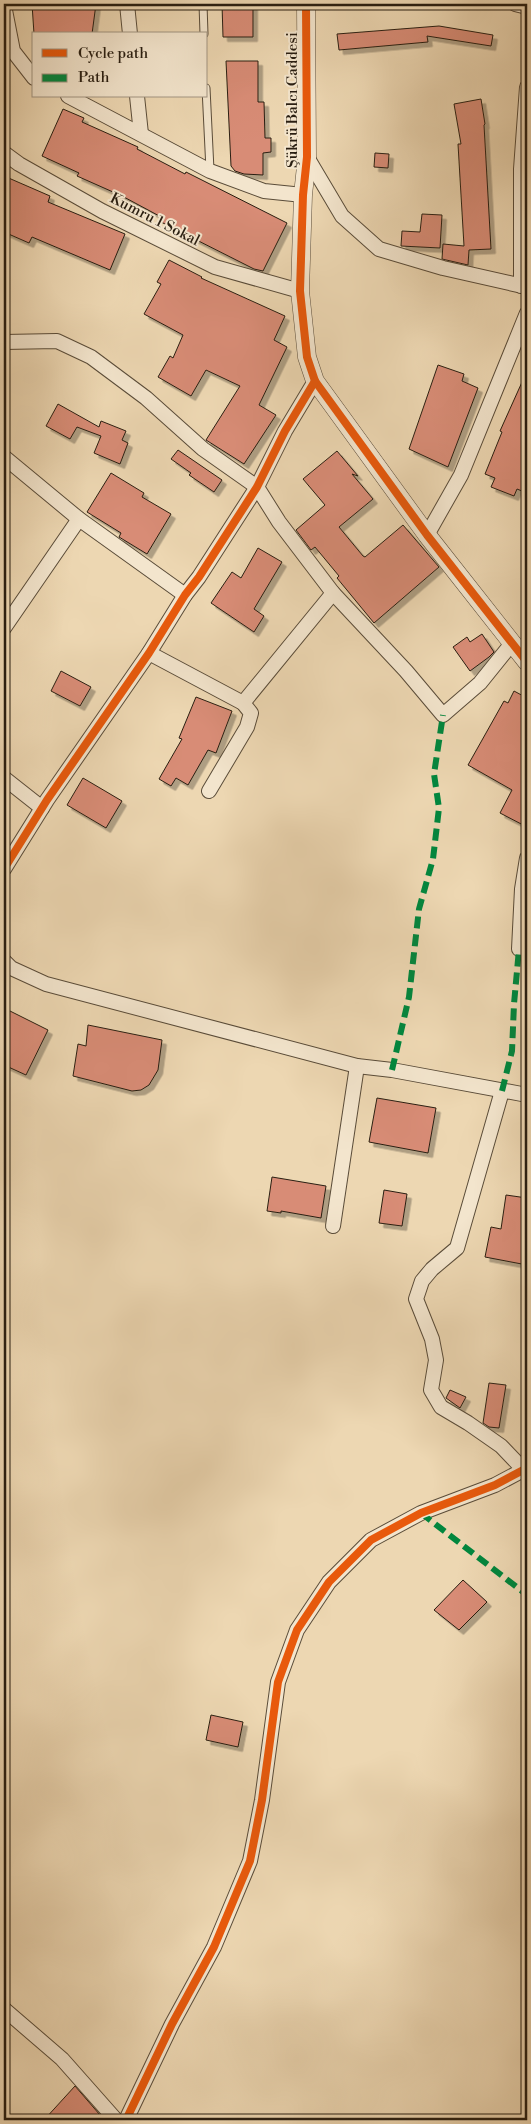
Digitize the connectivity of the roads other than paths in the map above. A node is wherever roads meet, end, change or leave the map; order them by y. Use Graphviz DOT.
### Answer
graph roads {
  1 [pos="127,4"];
  2 [pos="203,4"];
  3 [pos="306,4"];
  4 [pos="515,4"];
  5 [pos="4,5"];
  6 [pos="527,7"];
  7 [pos="130,32"];
  8 [pos="204,32"];
  9 [pos="32,75"];
  10 [pos="527,87"];
  11 [pos="72,98"];
  12 [pos="137,98"];
  13 [pos="206,98"];
  14 [pos="141,134"];
  15 [pos="4,153"];
  16 [pos="307,157"];
  17 [pos="210,171"];
  18 [pos="303,195"];
  19 [pos="524,286"];
  20 [pos="300,291"];
  21 [pos="527,313"];
  22 [pos="4,342"];
  23 [pos="315,381"];
  24 [pos="4,457"];
  25 [pos="257,487"];
  26 [pos="80,519"];
  27 [pos="427,535"];
  28 [pos="333,593"];
  29 [pos="185,595"];
  30 [pos="4,628"];
  31 [pos="149,653"];
  32 [pos="523,653"];
  33 [pos="243,703"];
  34 [pos="4,778"];
  35 [pos="209,790"];
  36 [pos="42,808"];
  37 [pos="527,858"];
  38 [pos="4,869"];
  39 [pos="519,949"];
  40 [pos="4,961"];
  41 [pos="357,1066"];
  42 [pos="502,1091"];
  43 [pos="527,1096"];
  44 [pos="333,1226"];
  45 [pos="526,1469"];
  46 [pos="4,2009"];
  47 [pos="116,2120"];
  48 [pos="126,2120"];
  1 -- 7 [label="street"];
  2 -- 8 [label="lane"];
  3 -- 16 [label="street, Şükrü Balcı Caddesi"];
  4 -- 6 [label="street"];
  5 -- 9 [label="street"];
  10 -- 19 [label="street"];
  11 -- 14 [label="street"];
  12 -- 14 [label="street"];
  13 -- 17 [label="lane"];
  14 -- 17 [label="street"];
  15 -- 20 [label="street, Kumru 1 Sokal"];
  16 -- 18 [label="street, Şükrü Balcı Caddesi"];
  16 -- 19 [label="street"];
  17 -- 18 [label="street"];
  18 -- 20 [label="street, Şükrü Balcı Caddesi"];
  20 -- 23 [label="street, Şükrü Balcı Caddesi"];
  21 -- 27 [label="street"];
  22 -- 25 [label="street"];
  23 -- 25 [label="street"];
  23 -- 27 [label="street, Şükrü Balcı Caddesi"];
  24 -- 26 [label="street"];
  25 -- 28 [label="street"];
  25 -- 29 [label="street"];
  26 -- 29 [label="street"];
  26 -- 30 [label="street"];
  27 -- 32 [label="street, Şükrü Balcı Caddesi"];
  28 -- 32 [label="street"];
  28 -- 33 [label="street"];
  29 -- 31 [label="street"];
  31 -- 33 [label="street"];
  31 -- 36 [label="street"];
  33 -- 35 [label="street"];
  34 -- 36 [label="street"];
  36 -- 38 [label="street"];
  37 -- 39 [label="street"];
  40 -- 41 [label="street"];
  41 -- 42 [label="street"];
  41 -- 44 [label="street"];
  42 -- 43 [label="street"];
  42 -- 45 [label="street"];
  45 -- 48 [label="street"];
  46 -- 47 [label="street"];
}
